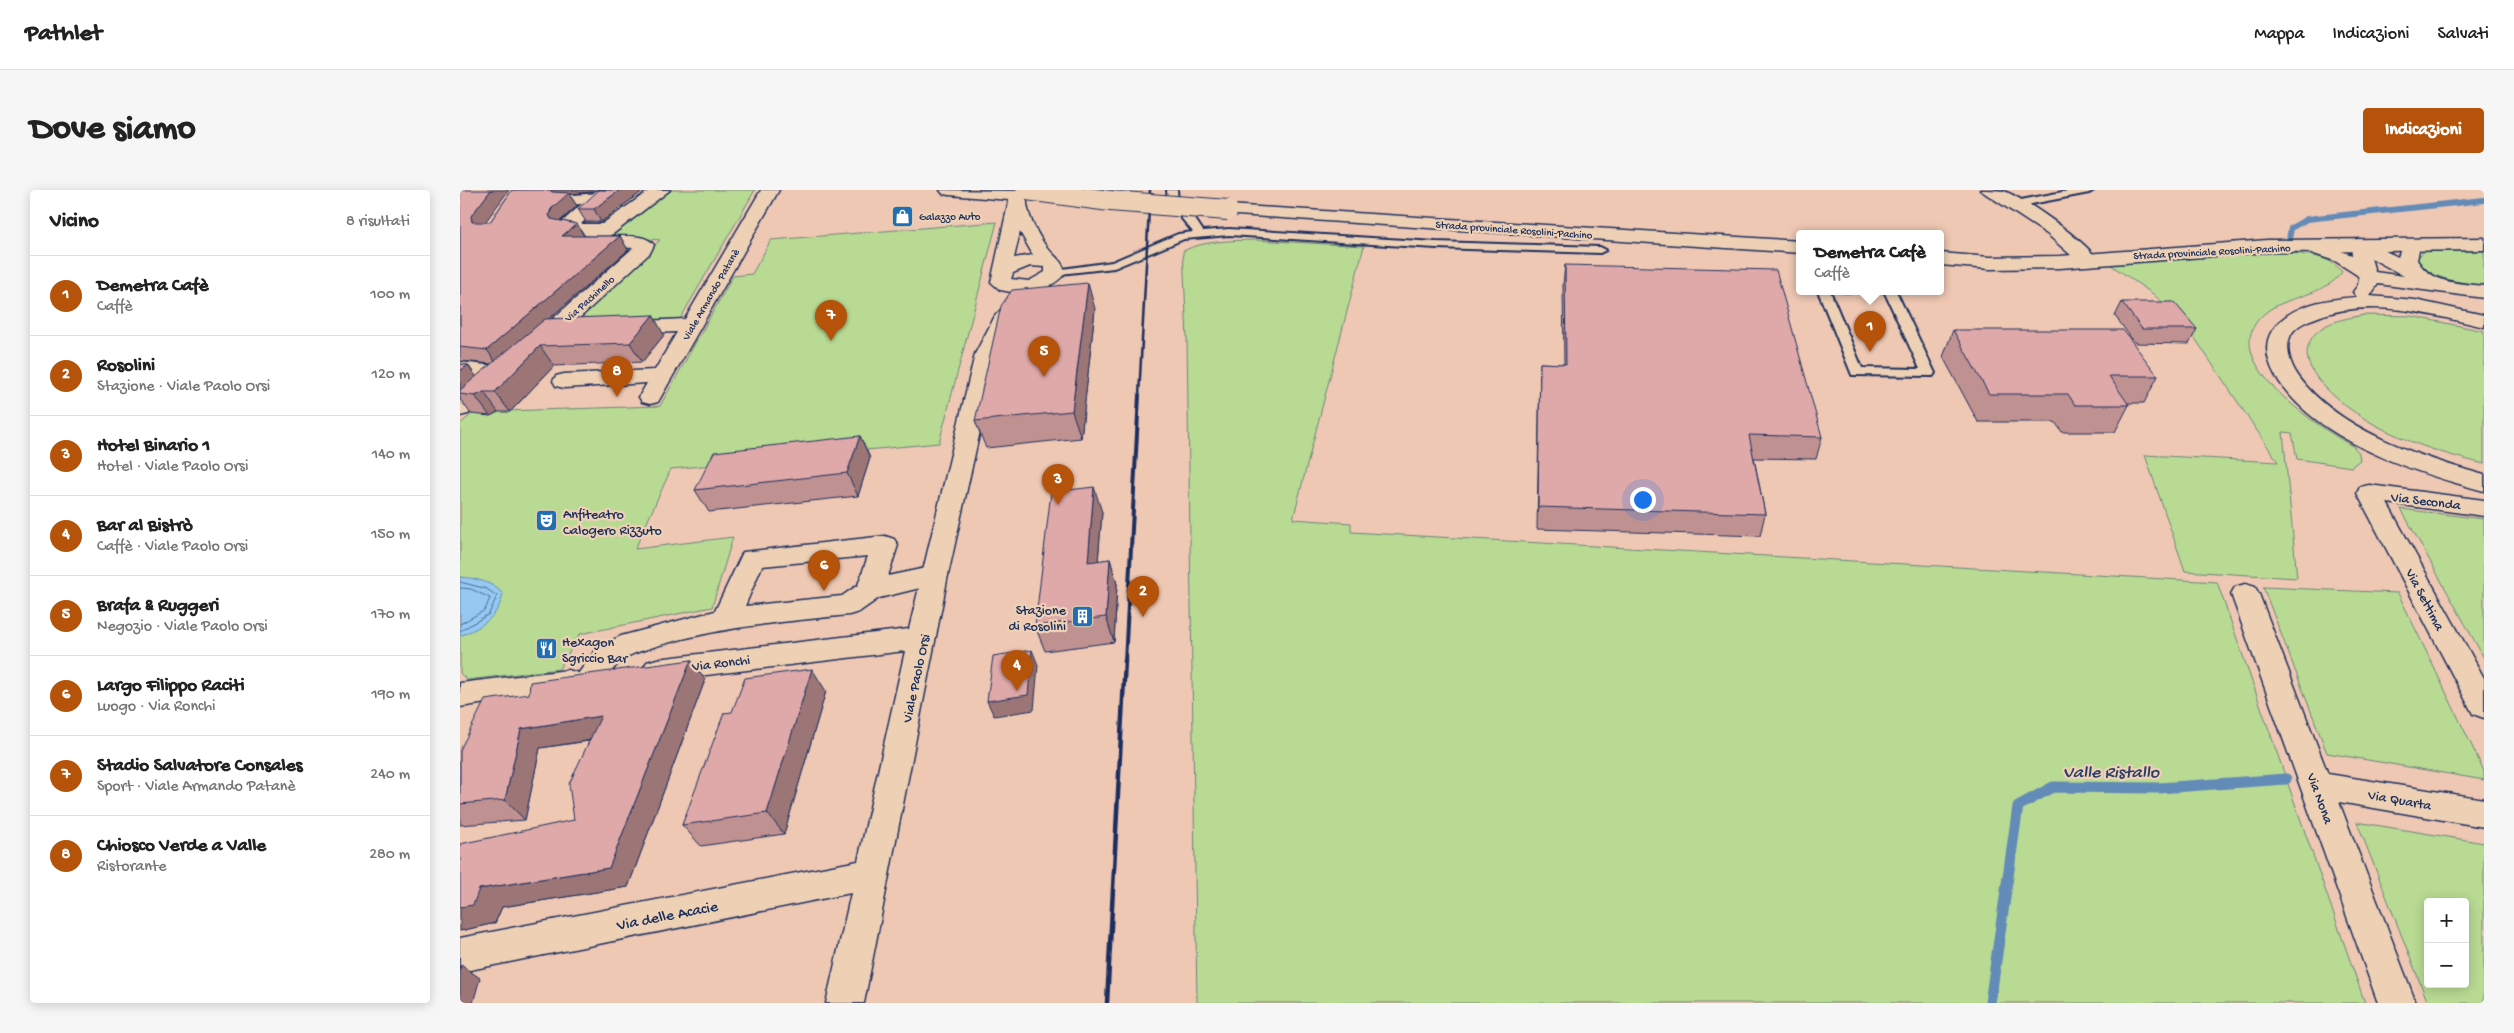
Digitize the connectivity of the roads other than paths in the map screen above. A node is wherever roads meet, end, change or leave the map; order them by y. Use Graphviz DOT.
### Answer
graph roads {
  1 [pos="661,190"];
  2 [pos="770,190"];
  3 [pos="949,190"];
  4 [pos="1172,190"];
  5 [pos="1989,190"];
  6 [pos="2089,190"];
  7 [pos="603,194"];
  8 [pos="1020,195"];
  9 [pos="567,200"];
  10 [pos="2016,204"];
  11 [pos="606,230"];
  12 [pos="1199,233"];
  13 [pos="2484,244"];
  14 [pos="2360,245"];
  15 [pos="2411,245"];
  16 [pos="2310,246"];
  17 [pos="1796,247"];
  18 [pos="1600,250"];
  19 [pos="1944,259"];
  20 [pos="2088,260"];
  21 [pos="1052,268"];
  22 [pos="2366,273"];
  23 [pos="1000,276"];
  24 [pos="2424,280"];
  25 [pos="1037,285"];
  26 [pos="2484,292"];
  27 [pos="1826,295"];
  28 [pos="1892,295"];
  29 [pos="2344,304"];
  30 [pos="2484,320"];
  31 [pos="692,325"];
  32 [pos="554,330"];
  33 [pos="986,354"];
  34 [pos="516,363"];
  35 [pos="460,369"];
  36 [pos="662,376"];
  37 [pos="564,381"];
  38 [pos="650,397"];
  39 [pos="460,409"];
  40 [pos="2391,452"];
  41 [pos="2484,483"];
  42 [pos="2369,493"];
  43 [pos="2484,508"];
  44 [pos="935,575"];
  45 [pos="870,590"];
  46 [pos="2245,594"];
  47 [pos="726,618"];
  48 [pos="923,638"];
  49 [pos="590,678"];
  50 [pos="460,695"];
  51 [pos="2484,706"];
  52 [pos="2316,785"];
  53 [pos="2484,813"];
  54 [pos="874,873"];
  55 [pos="460,954"];
  56 [pos="845,1003"];
  57 [pos="2397,1003"];
  1 -- 11 [label="street"];
  2 -- 31 [label="street, Viale Armando Patanè"];
  3 -- 8 [label="street, Strada provinciale Rosolini-Pachino"];
  4 -- 12 [label="lane"];
  5 -- 10 [label="street"];
  6 -- 10 [label="lane"];
  7 -- 9 [label="street"];
  7 -- 11 [label="street"];
  8 -- 17 [label="street, Strada provinciale Rosolini-Pachino, bridge"];
  8 -- 21 [label="street"];
  8 -- 23 [label="street"];
  10 -- 20 [label="street"];
  11 -- 32 [label="street, Via Pachinello"];
  12 -- 18 [label="lane"];
  12 -- 21 [label="lane"];
  13 -- 15 [label="street, Strada provinciale Rosolini-Pachino"];
  14 -- 15 [label="street, Strada provinciale Rosolini-Pachino"];
  14 -- 16 [label="street, Strada provinciale Rosolini-Pachino"];
  14 -- 22 [label="street"];
  14 -- 24 [label="street"];
  15 -- 24 [label="street"];
  16 -- 20 [label="street, Strada provinciale Rosolini-Pachino"];
  16 -- 22 [label="street"];
  19 -- 20 [label="street, Strada provinciale Rosolini-Pachino"];
  21 -- 23 [label="street"];
  21 -- 25 [label="street"];
  22 -- 24 [label="street"];
  22 -- 29 [label="street"];
  23 -- 25 [label="street"];
  23 -- 33 [label="street"];
  24 -- 26 [label="street"];
  24 -- 30 [label="street"];
  25 -- 33 [label="street"];
  27 -- 28 [label="lane"];
  29 -- 30 [label="street"];
  29 -- 40 [label="street"];
  31 -- 32 [label="street"];
  31 -- 36 [label="street, Viale Armando Patanè"];
  32 -- 34 [label="street, Via Pachinello"];
  33 -- 44 [label="street, Viale Paolo Orsi"];
  34 -- 35 [label="street"];
  34 -- 39 [label="street, Via Pachinello"];
  36 -- 37 [label="street"];
  36 -- 38 [label="street, Viale Armando Patanè"];
  40 -- 41 [label="street"];
  40 -- 42 [label="street"];
  42 -- 43 [label="street, Via Seconda"];
  42 -- 51 [label="street, Via Settima"];
  44 -- 45 [label="street"];
  44 -- 48 [label="street, Viale Paolo Orsi"];
  45 -- 47 [label="street"];
  45 -- 47 [label="street"];
  46 -- 52 [label="street, Via Nona"];
  47 -- 49 [label="street"];
  48 -- 49 [label="street, Via Ronchi"];
  48 -- 54 [label="street, Viale Paolo Orsi"];
  49 -- 50 [label="street, Via Ronchi"];
  52 -- 53 [label="street, Via Quarta"];
  52 -- 57 [label="street, Via Nona"];
  54 -- 55 [label="street, Via delle Acacie"];
  54 -- 56 [label="street, Viale Paolo Orsi"];
}
